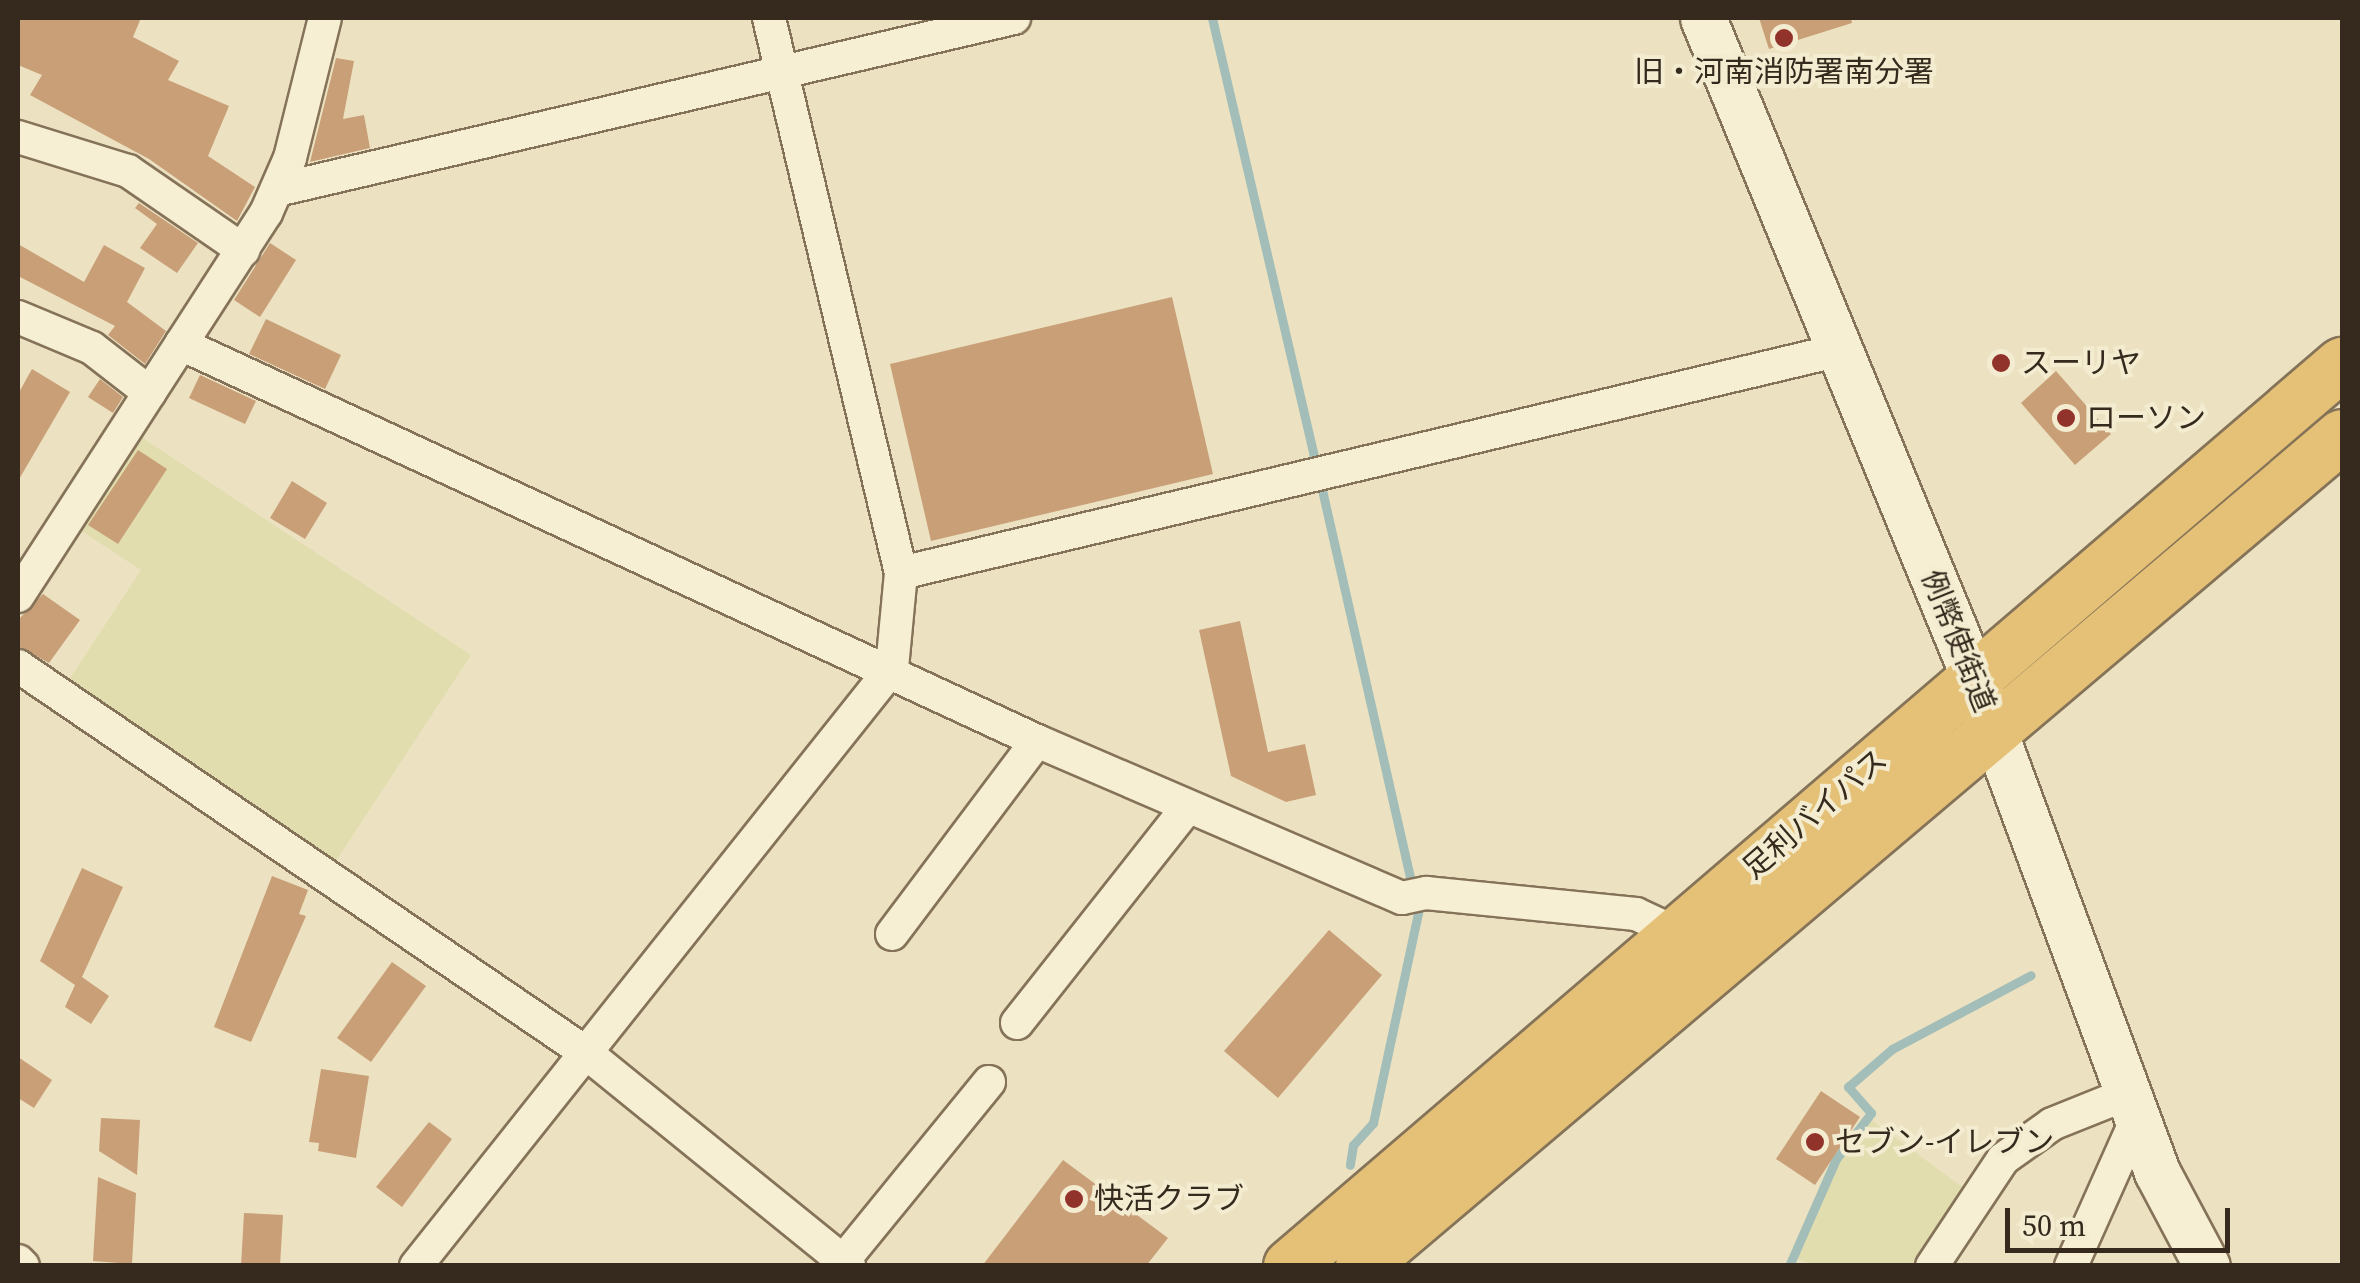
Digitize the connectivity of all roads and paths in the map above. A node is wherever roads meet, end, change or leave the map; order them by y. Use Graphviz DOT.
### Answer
graph roads {
  1 [pos="326,18"];
  2 [pos="769,18"];
  3 [pos="1014,18"];
  4 [pos="1703,18"];
  5 [pos="782,74"];
  6 [pos="18,137"];
  7 [pos="276,190"];
  8 [pos="242,250"];
  9 [pos="18,318"];
  10 [pos="182,344"];
  11 [pos="1836,352"];
  12 [pos="2342,364"];
  13 [pos="150,393"];
  14 [pos="2342,436"];
  15 [pos="901,573"];
  16 [pos="18,596"];
  17 [pos="18,666"];
  18 [pos="892,668"];
  19 [pos="1974,677"];
  20 [pos="1995,733"];
  21 [pos="1038,742"];
  22 [pos="1186,808"];
  23 [pos="1677,933"];
  24 [pos="892,934"];
  25 [pos="1017,1023"];
  26 [pos="585,1052"];
  27 [pos="989,1082"];
  28 [pos="2132,1108"];
  29 [pos="846,1263"];
  30 [pos="416,1266"];
  31 [pos="1290,1266"];
  32 [pos="1362,1266"];
  33 [pos="1932,1266"];
  34 [pos="2071,1266"];
  35 [pos="2208,1266"];
  1 -- 7 [label="street"];
  2 -- 5 [label="street"];
  3 -- 5 [label="street"];
  4 -- 11 [label="main road, 例幣使街道"];
  5 -- 7 [label="street"];
  5 -- 15 [label="street"];
  6 -- 8 [label="street"];
  7 -- 8 [label="street"];
  8 -- 10 [label="street"];
  9 -- 13 [label="street"];
  10 -- 13 [label="street"];
  10 -- 18 [label="street"];
  11 -- 15 [label="street"];
  11 -- 19 [label="main road, 例幣使街道"];
  12 -- 19 [label="highway, 足利バイパス"];
  13 -- 16 [label="street"];
  14 -- 20 [label="highway, 足利バイパス"];
  15 -- 18 [label="street"];
  17 -- 26 [label="street"];
  18 -- 21 [label="street"];
  18 -- 26 [label="street"];
  19 -- 20 [label="main road, 例幣使街道"];
  19 -- 23 [label="highway, 足利バイパス"];
  20 -- 28 [label="main road, 例幣使街道"];
  20 -- 32 [label="highway, 足利バイパス"];
  21 -- 22 [label="street"];
  21 -- 24 [label="street"];
  22 -- 23 [label="street"];
  22 -- 25 [label="street"];
  23 -- 31 [label="highway, 足利バイパス"];
  26 -- 29 [label="street"];
  26 -- 30 [label="street"];
  27 -- 29 [label="street"];
  28 -- 33 [label="street"];
  28 -- 34 [label="street"];
  28 -- 35 [label="main road, 例幣使街道"];
}
